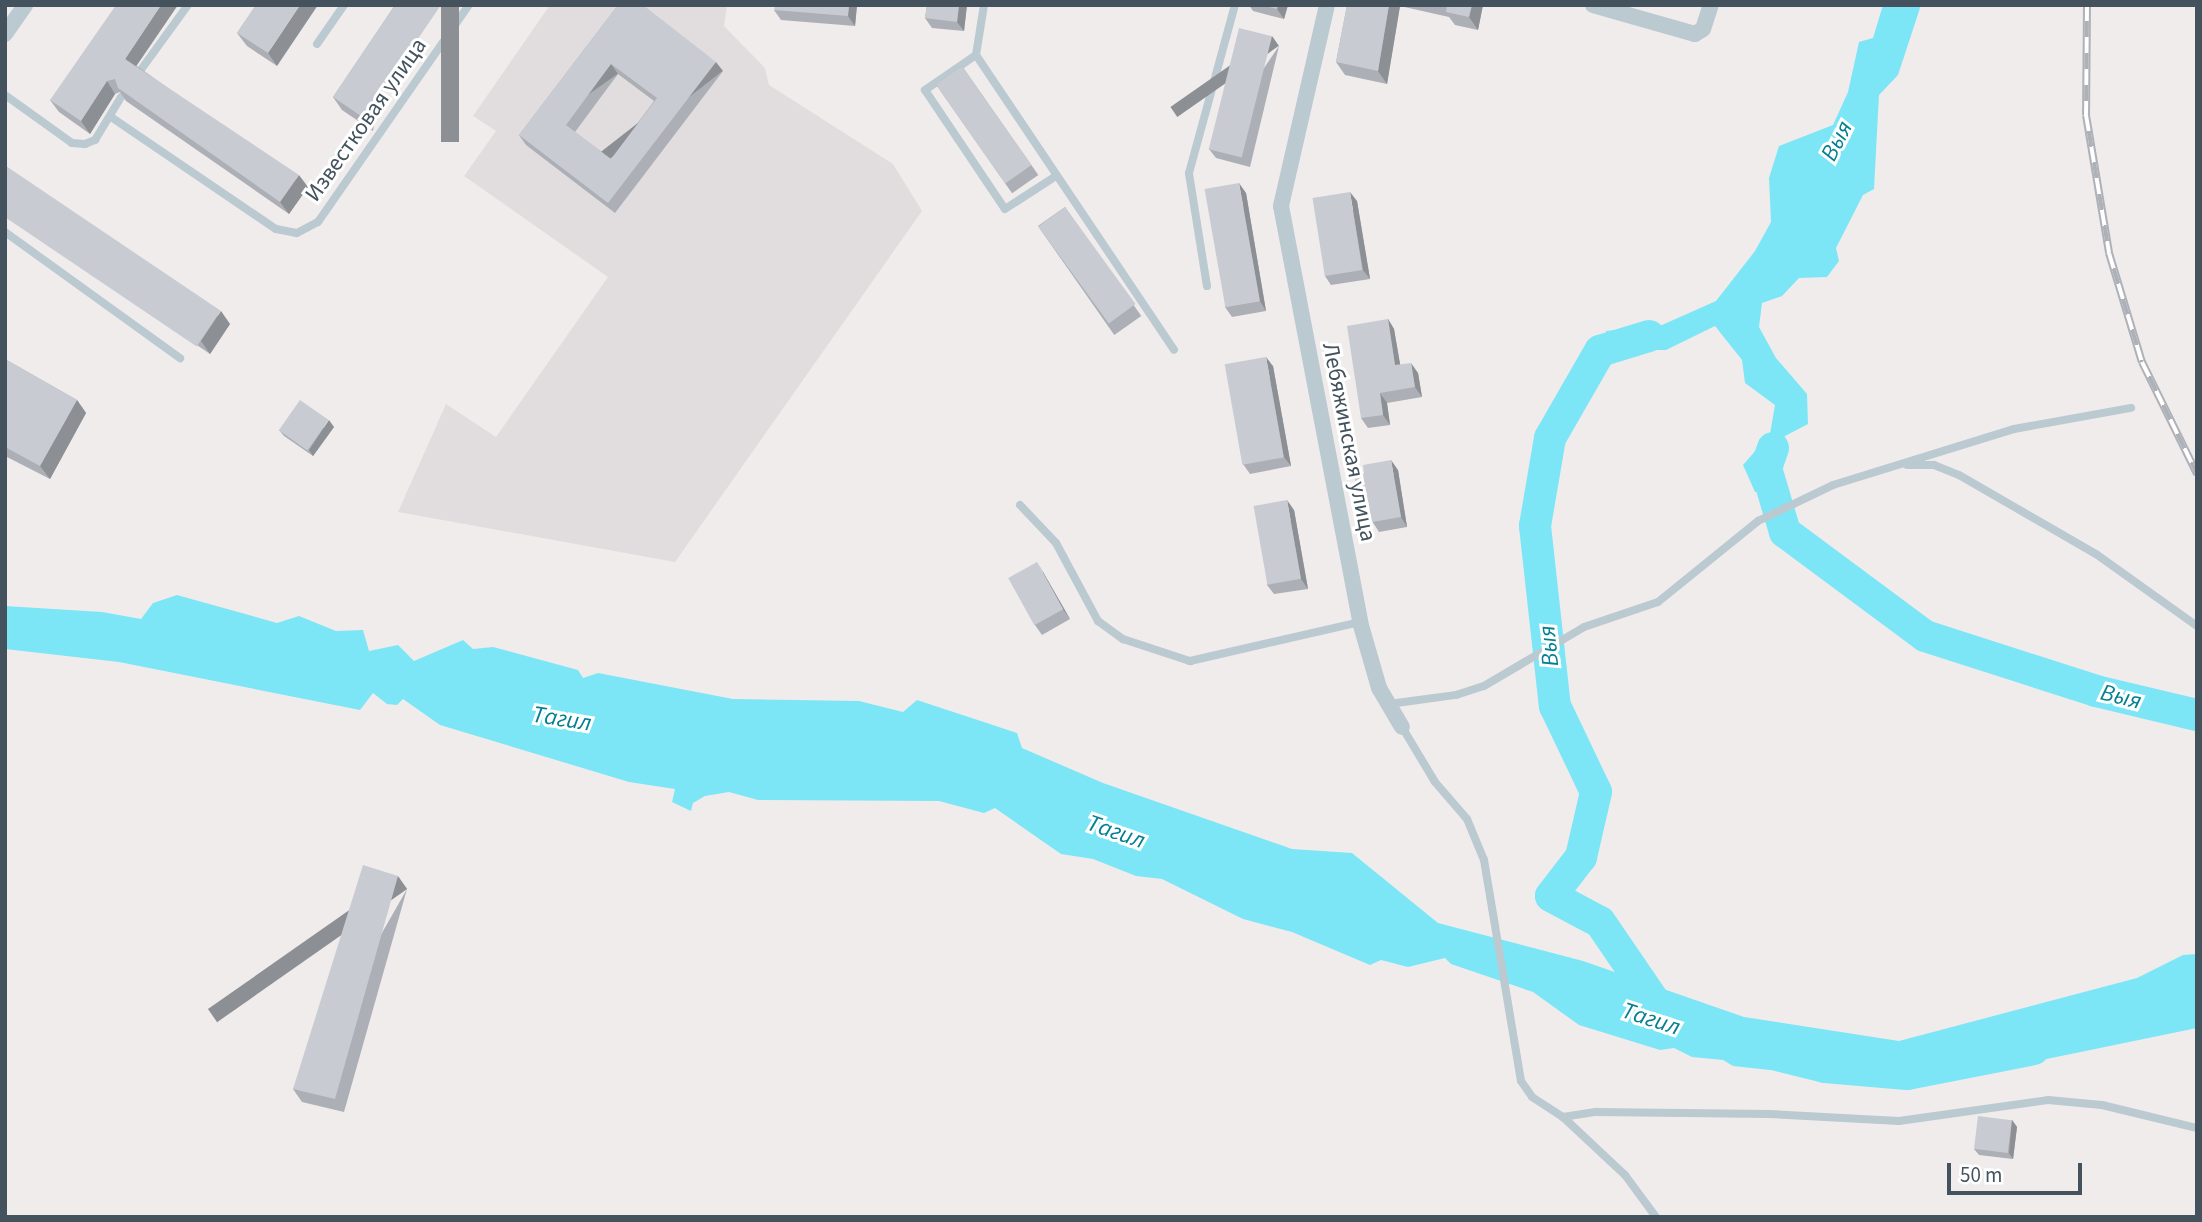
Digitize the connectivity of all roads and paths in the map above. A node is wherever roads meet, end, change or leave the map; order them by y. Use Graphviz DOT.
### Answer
graph roads {
  1 [pos="25,5"];
  2 [pos="188,5"];
  3 [pos="344,5"];
  4 [pos="469,5"];
  5 [pos="984,5"];
  6 [pos="1235,5"];
  7 [pos="1326,5"];
  8 [pos="1593,5"];
  9 [pos="1711,5"];
  10 [pos="1627,10"];
  11 [pos="5,34"];
  12 [pos="317,44"];
  13 [pos="976,55"];
  14 [pos="140,71"];
  15 [pos="5,95"];
  16 [pos="121,97"];
  17 [pos="111,117"];
  18 [pos="1056,176"];
  19 [pos="5,232"];
  20 [pos="1207,286"];
  21 [pos="1174,350"];
  22 [pos="180,358"];
  23 [pos="2131,408"];
  24 [pos="1898,465"];
  25 [pos="1020,505"];
  26 [pos="1360,622"];
  27 [pos="2197,626"];
  28 [pos="1389,704"];
  29 [pos="1402,727"];
  30 [pos="1563,1117"];
  31 [pos="2197,1128"];
  32 [pos="1656,1217"];
  1 -- 11 [label="street"];
  2 -- 14 [label="lane"];
  3 -- 12 [label="lane"];
  4 -- 17 [label="lane, Известковая улица"];
  5 -- 13 [label="lane"];
  6 -- 20 [label="lane"];
  7 -- 26 [label="street, Лебяжинская улица"];
  8 -- 10 [label="street"];
  9 -- 10 [label="street"];
  13 -- 18 [label="lane"];
  13 -- 18 [label="lane"];
  15 -- 17 [label="lane"];
  16 -- 17 [label="lane"];
  18 -- 21 [label="lane"];
  19 -- 22 [label="lane"];
  23 -- 24 [label="lane"];
  24 -- 27 [label="lane"];
  24 -- 28 [label="lane"];
  25 -- 26 [label="lane"];
  26 -- 28 [label="street, Лебяжинская улица"];
  28 -- 29 [label="street, Лебяжинская улица"];
  29 -- 30 [label="lane, Лебяжинская улица"];
  30 -- 31 [label="lane"];
  30 -- 32 [label="lane"];
}
